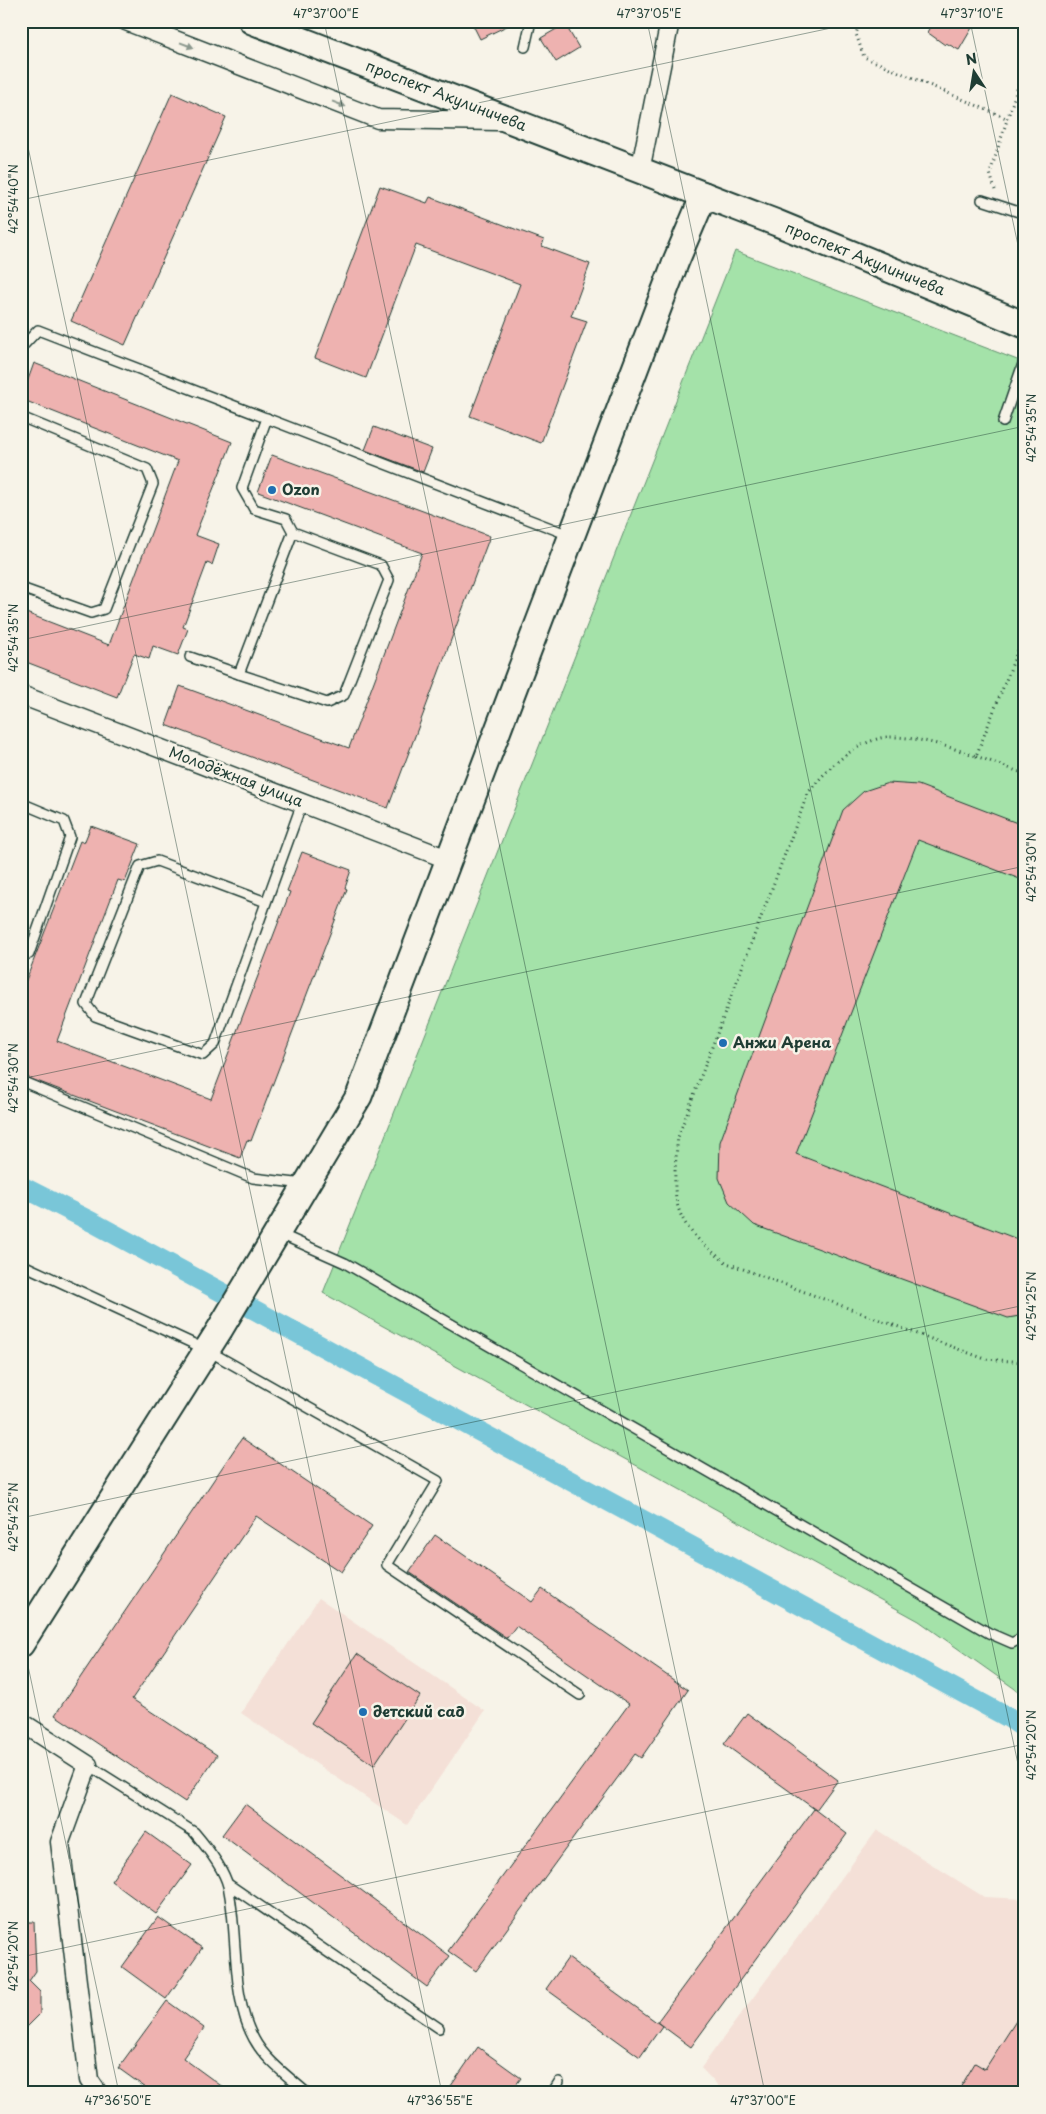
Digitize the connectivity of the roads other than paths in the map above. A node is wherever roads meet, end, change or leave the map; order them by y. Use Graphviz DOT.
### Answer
graph roads {
  1 [pos="126,21"];
  2 [pos="252,21"];
  3 [pos="531,21"];
  4 [pos="670,21"];
  5 [pos="525,47"];
  6 [pos="510,121"];
  7 [pos="640,171"];
  8 [pos="704,195"];
  9 [pos="982,200"];
  10 [pos="1025,214"];
  11 [pos="1025,324"];
  12 [pos="21,348"];
  13 [pos="1025,358"];
  14 [pos="21,417"];
  15 [pos="267,418"];
  16 [pos="1002,422"];
  17 [pos="293,532"];
  18 [pos="572,536"];
  19 [pos="21,588"];
  20 [pos="190,657"];
  21 [pos="239,674"];
  22 [pos="21,695"];
  23 [pos="21,803"];
  24 [pos="302,803"];
  25 [pos="450,860"];
  26 [pos="266,902"];
  27 [pos="21,952"];
  28 [pos="21,1081"];
  29 [pos="306,1184"];
  30 [pos="277,1233"];
  31 [pos="21,1264"];
  32 [pos="213,1340"];
  33 [pos="1025,1636"];
  34 [pos="21,1644"];
  35 [pos="580,1695"];
  36 [pos="21,1722"];
  37 [pos="88,1765"];
  38 [pos="228,1884"];
  39 [pos="439,2028"];
  40 [pos="559,2082"];
  41 [pos="98,2093"];
  42 [pos="307,2093"];
  43 [pos="552,2093"];
  1 -- 6 [label="street, one-way"];
  2 -- 6 [label="street, проспект Акулиничева"];
  3 -- 5 [label="lane"];
  4 -- 7 [label="street"];
  6 -- 7 [label="street, проспект Акулиничева"];
  7 -- 8 [label="street, проспект Акулиничева"];
  8 -- 11 [label="street, проспект Акулиничева"];
  8 -- 18 [label="street"];
  9 -- 10 [label="lane"];
  12 -- 15 [label="lane"];
  13 -- 16 [label="lane"];
  14 -- 19 [label="lane"];
  15 -- 17 [label="lane"];
  15 -- 18 [label="lane"];
  17 -- 21 [label="lane"];
  17 -- 21 [label="lane"];
  18 -- 25 [label="street"];
  20 -- 21 [label="lane"];
  22 -- 24 [label="street, Молодёжная улица"];
  23 -- 27 [label="lane"];
  24 -- 25 [label="street, Молодёжная улица"];
  24 -- 26 [label="lane"];
  25 -- 29 [label="street"];
  26 -- 26 [label="lane"];
  28 -- 29 [label="lane"];
  29 -- 30 [label="street"];
  30 -- 32 [label="street"];
  30 -- 33 [label="lane"];
  31 -- 32 [label="lane"];
  32 -- 34 [label="street"];
  32 -- 35 [label="lane"];
  36 -- 37 [label="street"];
  37 -- 38 [label="lane"];
  37 -- 41 [label="street"];
  38 -- 39 [label="lane"];
  38 -- 42 [label="lane"];
  40 -- 43 [label="lane"];
}
